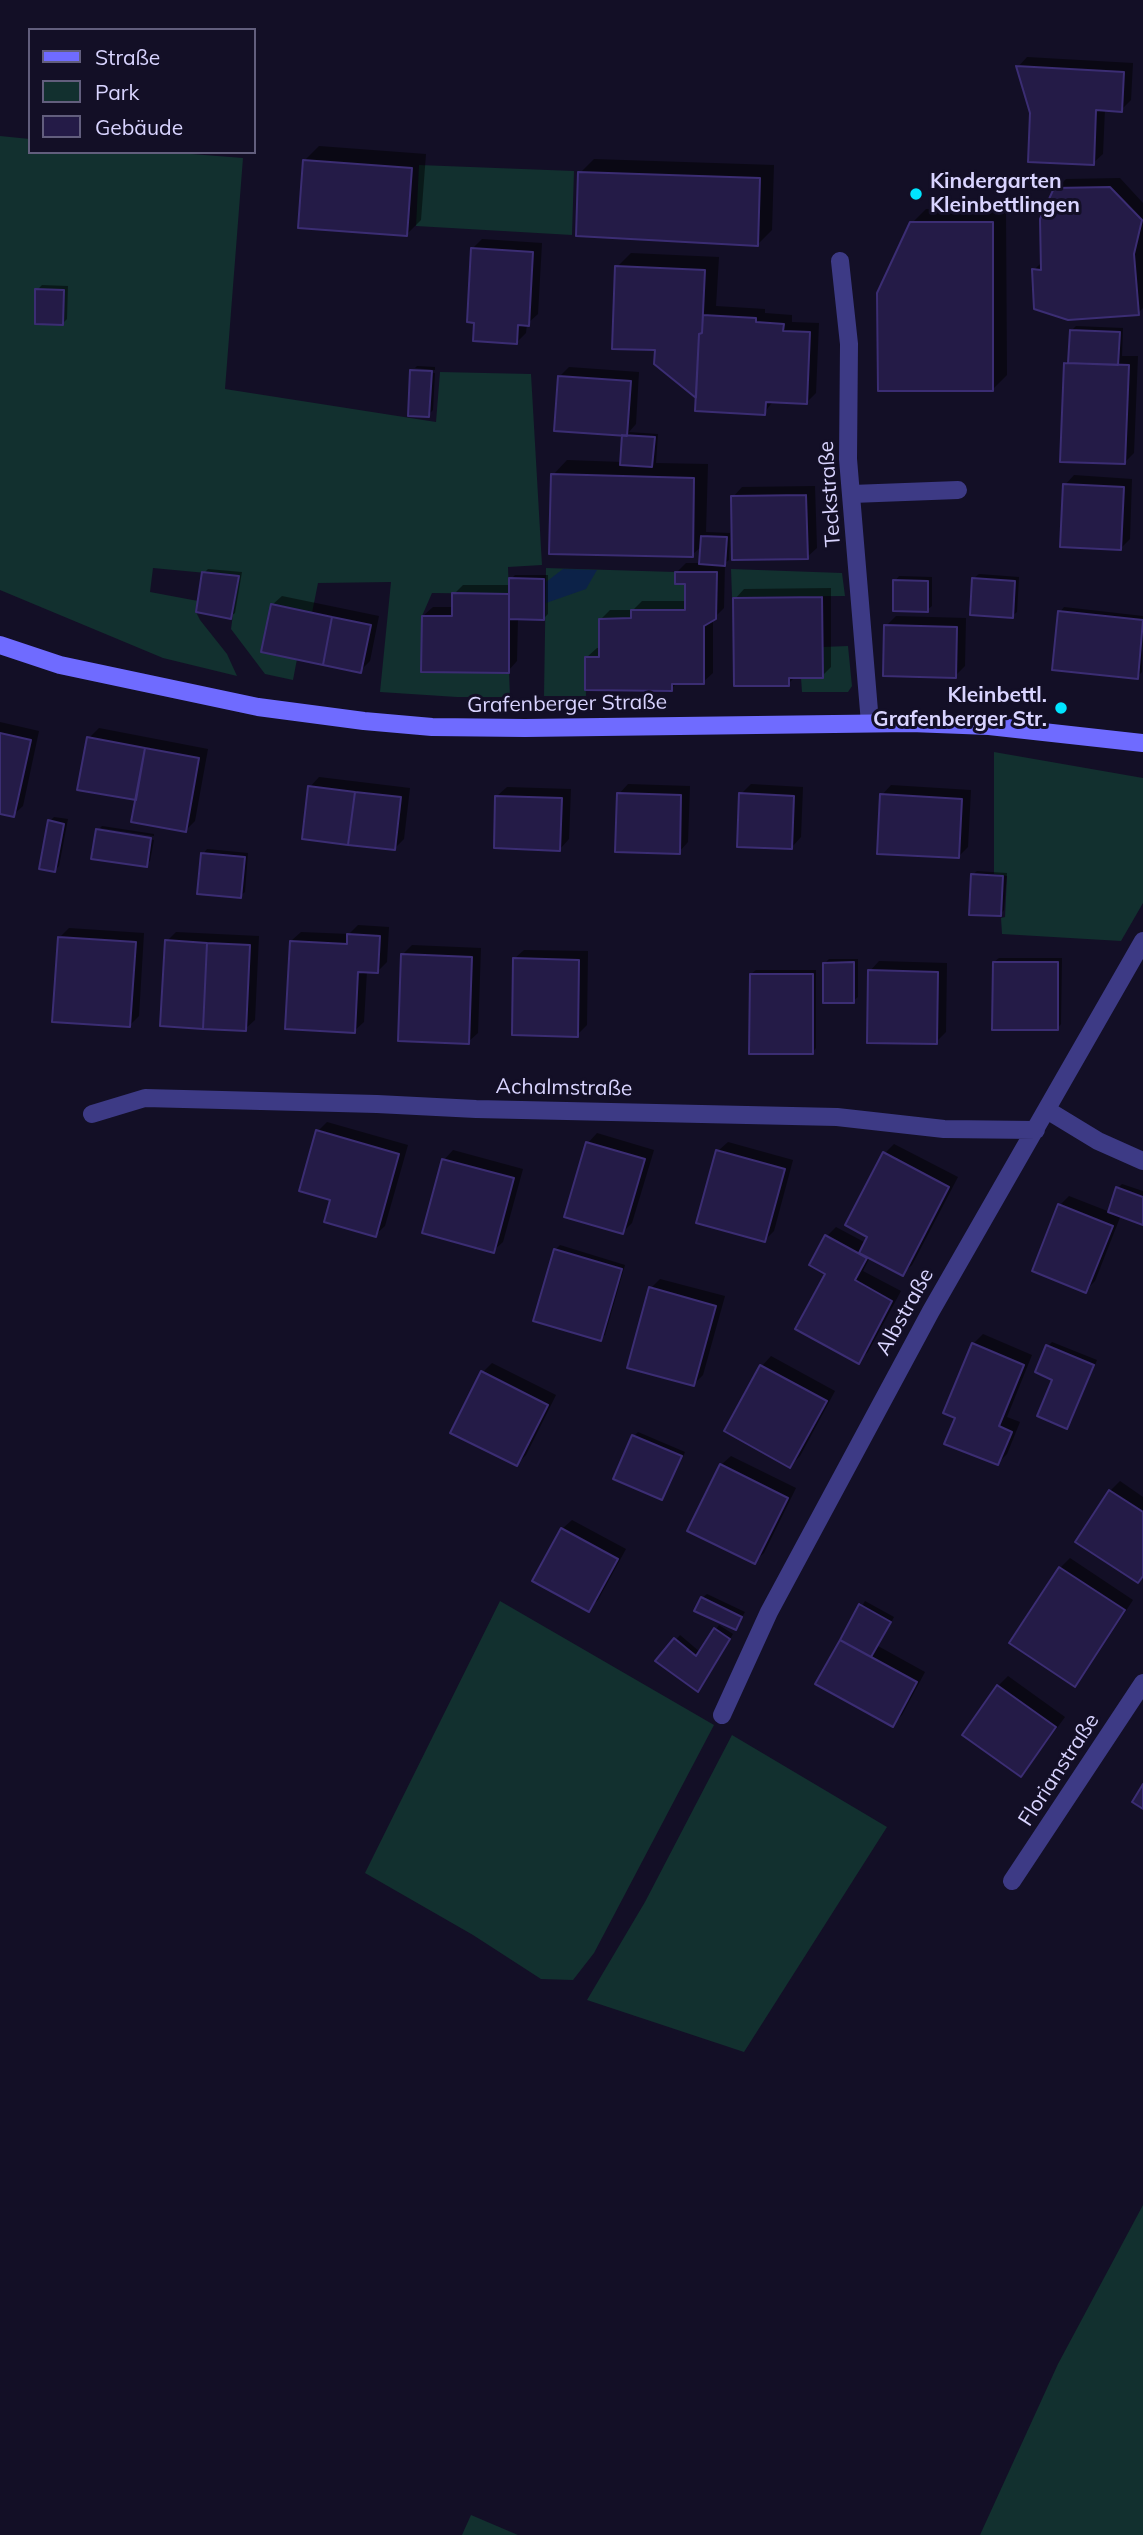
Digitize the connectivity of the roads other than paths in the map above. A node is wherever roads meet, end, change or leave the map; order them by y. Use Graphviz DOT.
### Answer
graph roads {
  1 [pos="840,261"];
  2 [pos="958,490"];
  3 [pos="852,494"];
  4 [pos="0,645"];
  5 [pos="870,723"];
  6 [pos="1143,743"];
  7 [pos="1143,941"];
  8 [pos="1047,1110"];
  9 [pos="92,1114"];
  10 [pos="1036,1130"];
  11 [pos="1143,1161"];
  12 [pos="1143,1683"];
  13 [pos="722,1715"];
  14 [pos="1012,1881"];
  1 -- 3 [label="street, Teckstraße"];
  2 -- 3 [label="street"];
  3 -- 5 [label="street, Teckstraße"];
  4 -- 5 [label="street, Grafenberger Straße"];
  5 -- 6 [label="street, Grafenberger Straße"];
  7 -- 8 [label="street, Albstraße"];
  8 -- 10 [label="street, Albstraße"];
  8 -- 11 [label="street"];
  9 -- 10 [label="street, Achalmstraße"];
  10 -- 13 [label="street, Albstraße"];
  12 -- 14 [label="street, Florianstraße"];
}
